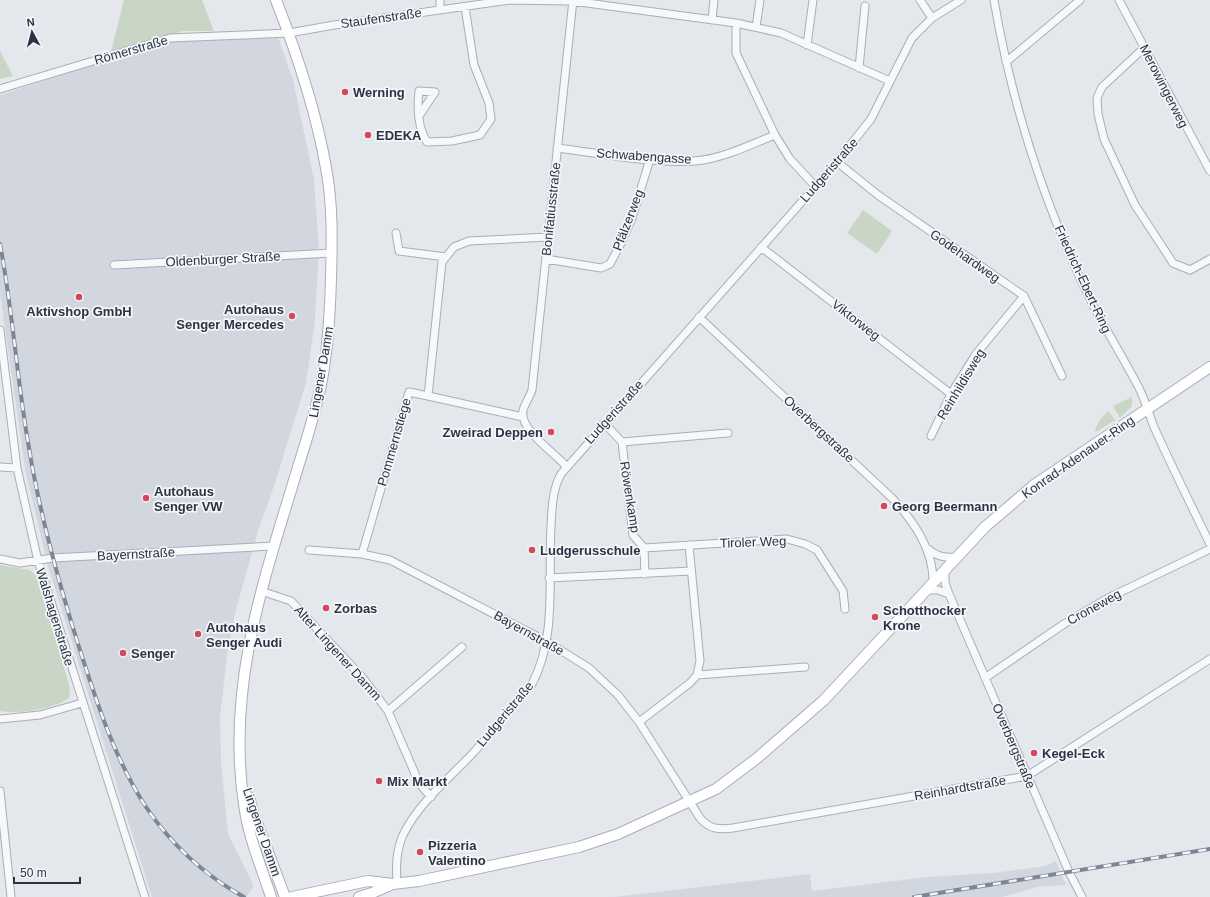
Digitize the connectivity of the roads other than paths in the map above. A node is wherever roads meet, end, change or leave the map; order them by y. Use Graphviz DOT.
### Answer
graph roads {
  1 [pos="276,0"];
  2 [pos="440,0"];
  3 [pos="572,0"];
  4 [pos="714,0"];
  5 [pos="760,0"];
  6 [pos="813,0"];
  7 [pos="920,0"];
  8 [pos="961,0"];
  9 [pos="994,0"];
  10 [pos="1080,0"];
  11 [pos="1119,0"];
  12 [pos="865,6"];
  13 [pos="465,7"];
  14 [pos="440,10"];
  15 [pos="932,18"];
  16 [pos="712,20"];
  17 [pos="736,23"];
  18 [pos="756,27"];
  19 [pos="289,33"];
  20 [pos="807,45"];
  21 [pos="1145,47"];
  22 [pos="1006,62"];
  23 [pos="859,68"];
  24 [pos="890,81"];
  25 [pos="0,89"];
  26 [pos="419,116"];
  27 [pos="775,135"];
  28 [pos="557,148"];
  29 [pos="650,159"];
  30 [pos="837,162"];
  31 [pos="1210,171"];
  32 [pos="816,186"];
  33 [pos="396,233"];
  34 [pos="548,237"];
  35 [pos="761,247"];
  36 [pos="332,253"];
  37 [pos="446,257"];
  38 [pos="546,259"];
  39 [pos="1210,259"];
  40 [pos="114,265"];
  41 [pos="1024,296"];
  42 [pos="699,317"];
  43 [pos="0,330"];
  44 [pos="1210,367"];
  45 [pos="2,369"];
  46 [pos="1062,376"];
  47 [pos="952,394"];
  48 [pos="428,396"];
  49 [pos="1147,408"];
  50 [pos="523,417"];
  51 [pos="604,423"];
  52 [pos="728,433"];
  53 [pos="931,436"];
  54 [pos="622,442"];
  55 [pos="566,466"];
  56 [pos="0,468"];
  57 [pos="17,468"];
  58 [pos="1210,544"];
  59 [pos="689,545"];
  60 [pos="273,546"];
  61 [pos="644,548"];
  62 [pos="928,549"];
  63 [pos="1210,549"];
  64 [pos="309,550"];
  65 [pos="362,554"];
  66 [pos="957,557"];
  67 [pos="0,559"];
  68 [pos="38,561"];
  69 [pos="945,569"];
  70 [pos="692,571"];
  71 [pos="645,574"];
  72 [pos="549,578"];
  73 [pos="934,581"];
  74 [pos="925,590"];
  75 [pos="261,591"];
  76 [pos="949,594"];
  77 [pos="845,609"];
  78 [pos="546,642"];
  79 [pos="462,647"];
  80 [pos="1210,660"];
  81 [pos="805,667"];
  82 [pos="698,675"];
  83 [pos="985,678"];
  84 [pos="82,703"];
  85 [pos="388,711"];
  86 [pos="0,719"];
  87 [pos="639,722"];
  88 [pos="241,766"];
  89 [pos="1027,776"];
  90 [pos="0,791"];
  91 [pos="431,797"];
  92 [pos="690,802"];
  93 [pos="395,884"];
  94 [pos="11,897"];
  95 [pos="145,897"];
  96 [pos="271,897"];
  97 [pos="285,897"];
  98 [pos="292,897"];
  99 [pos="358,897"];
  100 [pos="1082,897"];
  1 -- 19 [label="main road, Lingener Damm"];
  2 -- 14 [label="street"];
  3 -- 13 [label="street, Staufenstraße"];
  3 -- 16 [label="street, Staufenstraße"];
  3 -- 28 [label="street, Bonifatiusstraße"];
  4 -- 16 [label="street"];
  5 -- 18 [label="street"];
  6 -- 20 [label="street"];
  7 -- 15 [label="street"];
  8 -- 15 [label="street, Ludgeristraße"];
  9 -- 22 [label="street, Friedrich-Ebert-Ring"];
  10 -- 22 [label="street"];
  11 -- 21 [label="street, Merowingerweg"];
  12 -- 23 [label="street"];
  13 -- 14 [label="street, Staufenstraße"];
  13 -- 26 [label="street"];
  14 -- 19 [label="street, Staufenstraße"];
  15 -- 24 [label="street, Ludgeristraße"];
  16 -- 17 [label="street, Staufenstraße"];
  17 -- 18 [label="street, Staufenstraße"];
  17 -- 27 [label="street"];
  18 -- 20 [label="street, Staufenstraße"];
  19 -- 25 [label="street, Römerstraße"];
  19 -- 36 [label="main road, Lingener Damm"];
  20 -- 23 [label="street, Staufenstraße"];
  21 -- 31 [label="street, Merowingerweg"];
  21 -- 39 [label="street"];
  22 -- 49 [label="street, Friedrich-Ebert-Ring"];
  23 -- 24 [label="street, Staufenstraße"];
  24 -- 30 [label="street, Ludgeristraße"];
  27 -- 29 [label="street, Schwabengasse"];
  27 -- 32 [label="street"];
  28 -- 29 [label="street, Schwabengasse"];
  28 -- 34 [label="street, Bonifatiusstraße"];
  29 -- 38 [label="street, Pfälzerweg"];
  30 -- 32 [label="street, Ludgeristraße"];
  30 -- 41 [label="street, Godehardweg"];
  32 -- 35 [label="street, Ludgeristraße"];
  33 -- 37 [label="street"];
  34 -- 37 [label="street"];
  34 -- 38 [label="street, Bonifatiusstraße"];
  35 -- 42 [label="street, Ludgeristraße"];
  35 -- 47 [label="street, Viktorweg"];
  36 -- 40 [label="street, Oldenburger Straße"];
  36 -- 60 [label="main road, Lingener Damm"];
  37 -- 48 [label="street, Pommernstiege"];
  38 -- 50 [label="street, Bonifatiusstraße"];
  41 -- 46 [label="street, Godehardweg"];
  41 -- 47 [label="street, Reinhildisweg"];
  42 -- 51 [label="street, Ludgeristraße"];
  42 -- 62 [label="street, Overbergstraße"];
  43 -- 45 [label="street, Walshagenstraße"];
  44 -- 49 [label="main road, Konrad-Adenauer-Ring"];
  45 -- 57 [label="street, Walshagenstraße"];
  47 -- 53 [label="street, Reinhildisweg"];
  48 -- 50 [label="street"];
  48 -- 65 [label="street, Pommernstiege"];
  49 -- 58 [label="street, Friedrich-Ebert-Ring"];
  49 -- 66 [label="main road, Konrad-Adenauer-Ring"];
  50 -- 55 [label="street"];
  51 -- 54 [label="street, Röwenkamp"];
  51 -- 55 [label="street, Ludgeristraße"];
  52 -- 54 [label="street, Röwenkamp"];
  54 -- 61 [label="street, Röwenkamp"];
  55 -- 72 [label="street, Ludgeristraße"];
  56 -- 57 [label="street"];
  57 -- 68 [label="street, Walshagenstraße"];
  59 -- 61 [label="street, Tiroler Weg"];
  59 -- 70 [label="street"];
  59 -- 77 [label="street, Tiroler Weg"];
  60 -- 68 [label="street, Bayernstraße"];
  60 -- 75 [label="main road, Lingener Damm"];
  61 -- 71 [label="street, Röwenkamp"];
  62 -- 66 [label="street"];
  62 -- 73 [label="street, Overbergstraße"];
  63 -- 83 [label="street, Croneweg"];
  64 -- 65 [label="street, Bayernstraße"];
  65 -- 78 [label="street, Bayernstraße"];
  66 -- 69 [label="main road, Konrad-Adenauer-Ring"];
  67 -- 68 [label="street, Bayernstraße"];
  68 -- 84 [label="street, Walshagenstraße"];
  69 -- 73 [label="main road, Konrad-Adenauer-Ring"];
  69 -- 76 [label="street, Overbergstraße"];
  70 -- 71 [label="street"];
  70 -- 82 [label="street"];
  71 -- 72 [label="street"];
  72 -- 78 [label="street, Ludgeristraße"];
  73 -- 74 [label="main road, Konrad-Adenauer-Ring"];
  74 -- 76 [label="street"];
  74 -- 92 [label="main road, Konrad-Adenauer-Ring"];
  75 -- 85 [label="street, Alter Lingener Damm"];
  75 -- 88 [label="main road, Lingener Damm"];
  76 -- 83 [label="street, Overbergstraße"];
  78 -- 87 [label="street, Bayernstraße"];
  78 -- 91 [label="street, Ludgeristraße"];
  79 -- 85 [label="street"];
  80 -- 89 [label="street, Reinhardtstraße"];
  81 -- 82 [label="street"];
  82 -- 87 [label="street"];
  83 -- 89 [label="street, Overbergstraße"];
  84 -- 86 [label="street"];
  84 -- 95 [label="street, Walshagenstraße"];
  85 -- 91 [label="street, Alter Lingener Damm"];
  87 -- 92 [label="street, Bayernstraße"];
  88 -- 96 [label="main road, Lingener Damm"];
  88 -- 97 [label="main road, Lingener Damm"];
  89 -- 92 [label="street, Reinhardtstraße"];
  89 -- 100 [label="street, Overbergstraße"];
  90 -- 94 [label="street"];
  91 -- 93 [label="street, Ludgeristraße"];
  92 -- 93 [label="main road, Konrad-Adenauer-Ring"];
  93 -- 98 [label="main road, Konrad-Adenauer-Ring"];
  93 -- 99 [label="main road, Konrad-Adenauer-Ring"];
}
